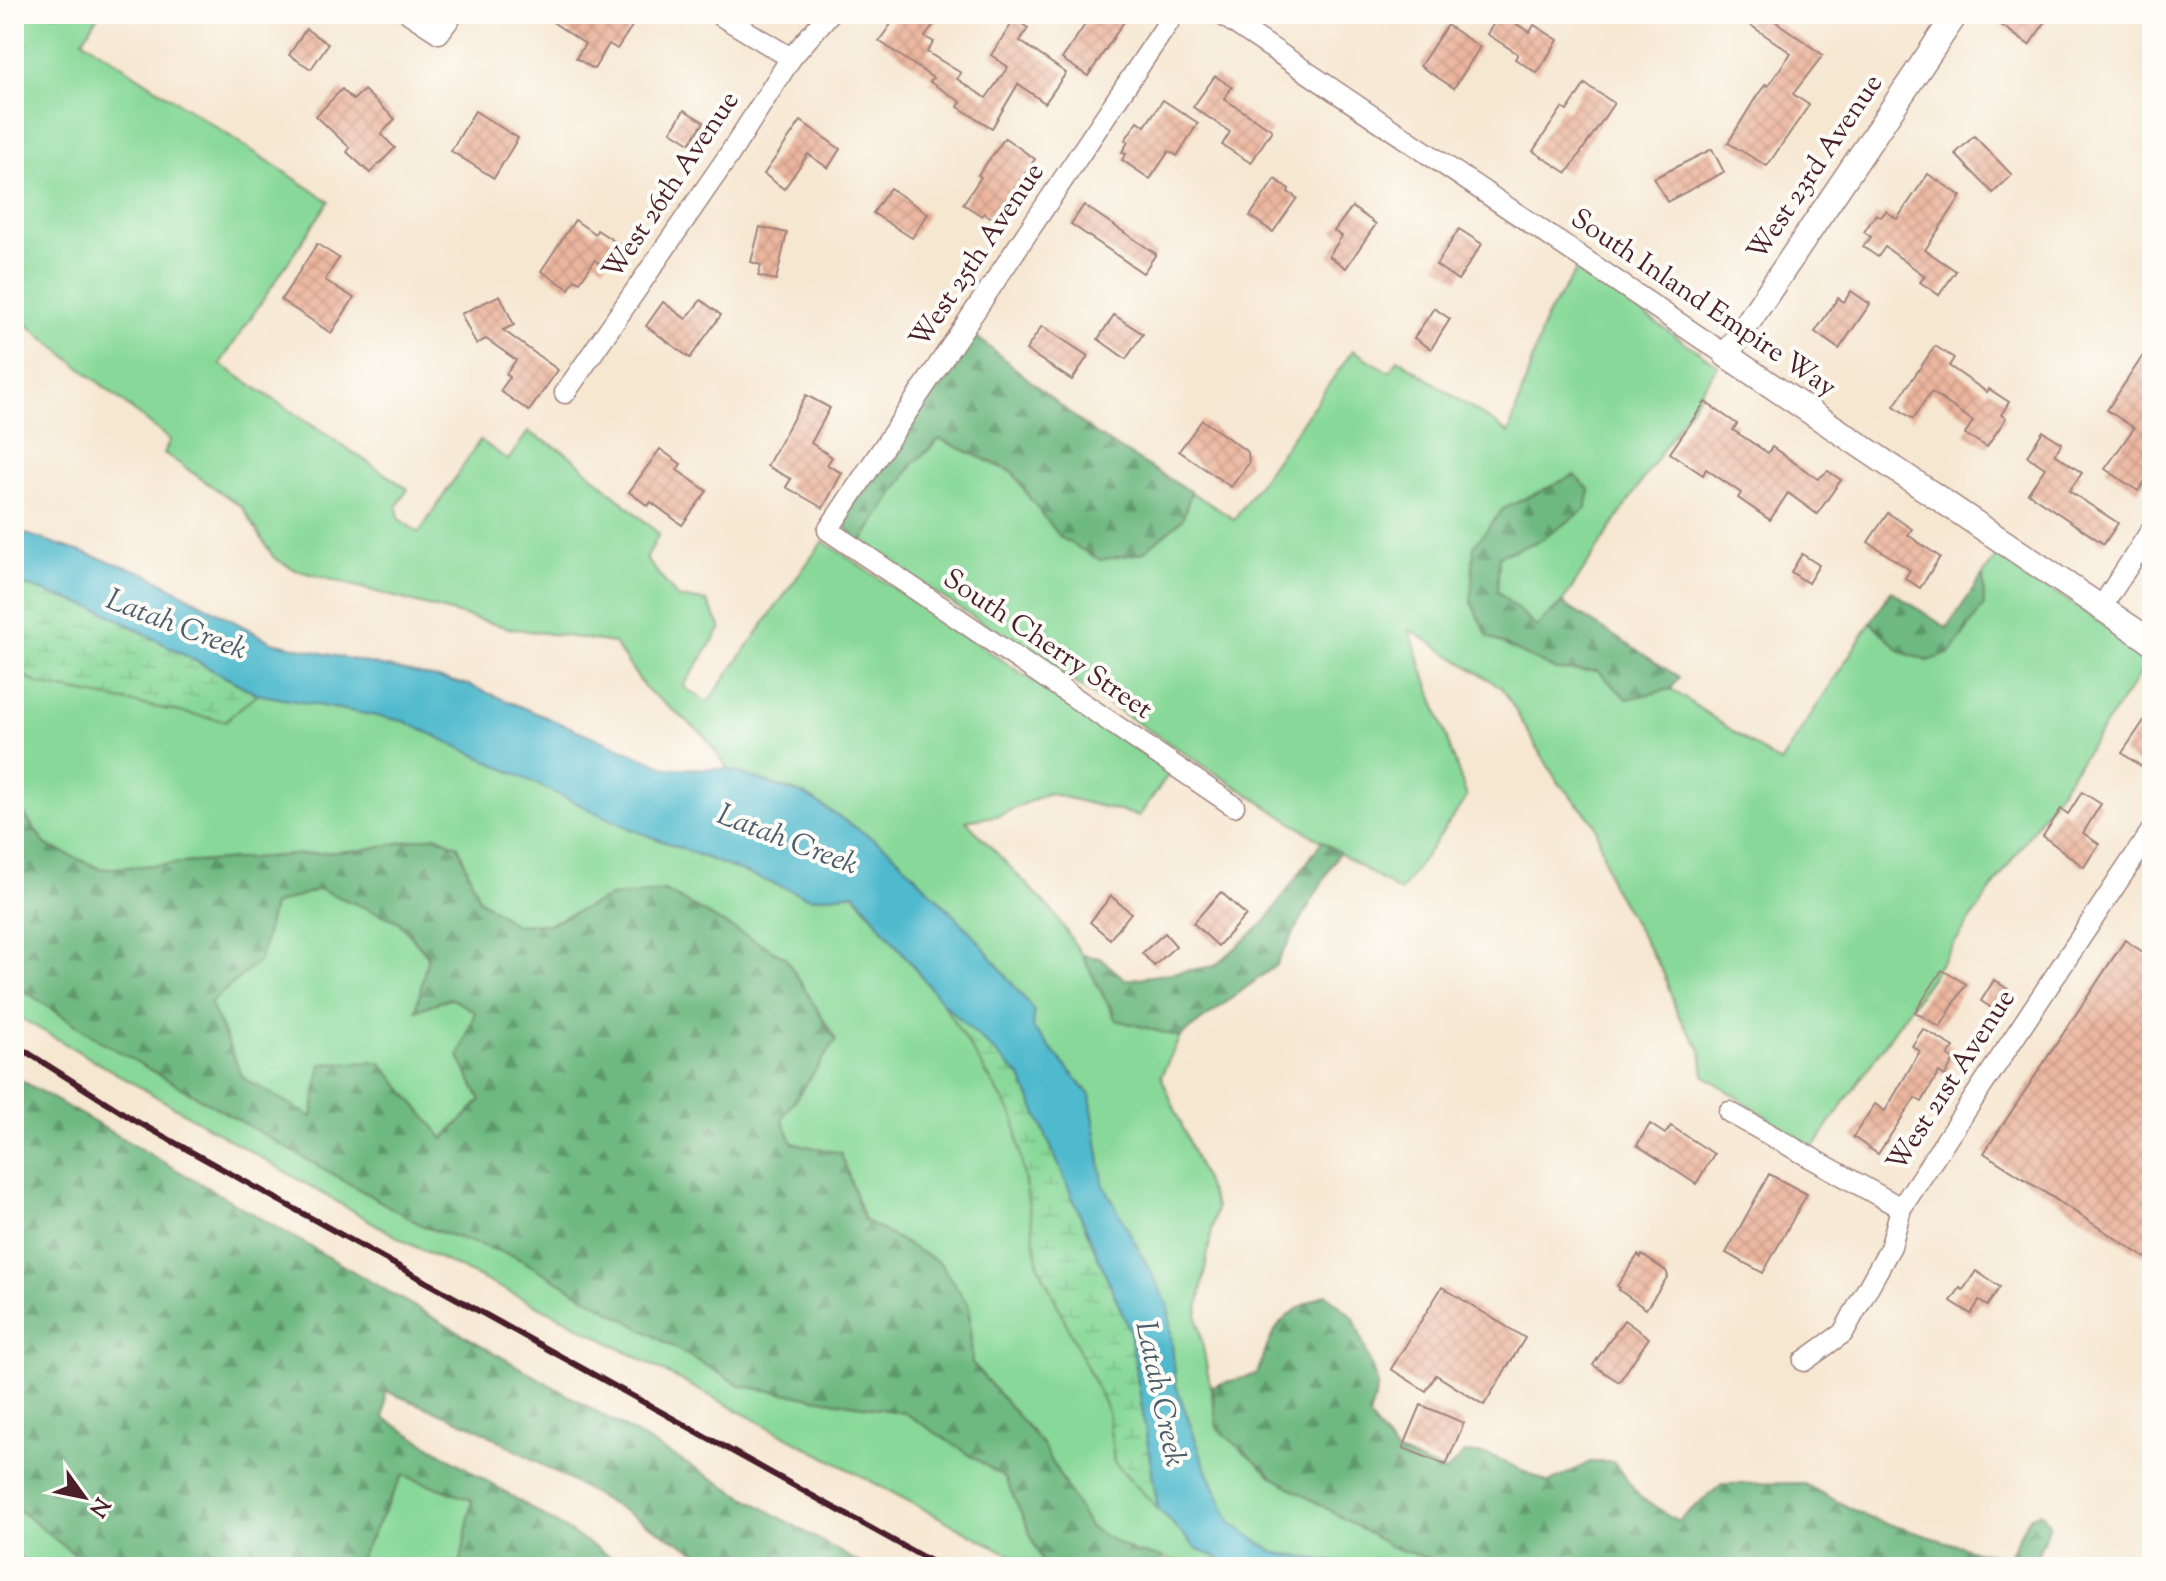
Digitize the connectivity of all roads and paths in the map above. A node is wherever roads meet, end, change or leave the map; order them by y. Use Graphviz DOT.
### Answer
graph roads {
  1 [pos="410,14"];
  2 [pos="453,14"];
  3 [pos="718,14"];
  4 [pos="829,14"];
  5 [pos="1174,14"];
  6 [pos="1221,14"];
  7 [pos="1956,14"];
  8 [pos="791,58"];
  9 [pos="1726,355"];
  10 [pos="565,393"];
  11 [pos="2152,529"];
  12 [pos="828,530"];
  13 [pos="2101,608"];
  14 [pos="2152,642"];
  15 [pos="1234,806"];
  16 [pos="2152,830"];
  17 [pos="1729,1112"];
  18 [pos="1901,1208"];
  19 [pos="1804,1361"];
  1 -- 2 [label="street"];
  3 -- 8 [label="street"];
  4 -- 8 [label="street, West 26th Avenue"];
  5 -- 12 [label="street, West 25th Avenue"];
  6 -- 9 [label="street, South Inland Empire Way"];
  7 -- 9 [label="street, West 23rd Avenue"];
  8 -- 10 [label="street, West 26th Avenue"];
  9 -- 13 [label="street, South Inland Empire Way"];
  11 -- 13 [label="street"];
  12 -- 15 [label="street, South Cherry Street"];
  13 -- 14 [label="street, South Inland Empire Way"];
  16 -- 18 [label="street, West 21st Avenue"];
  17 -- 18 [label="street"];
  18 -- 19 [label="street, West 21st Avenue"];
}
